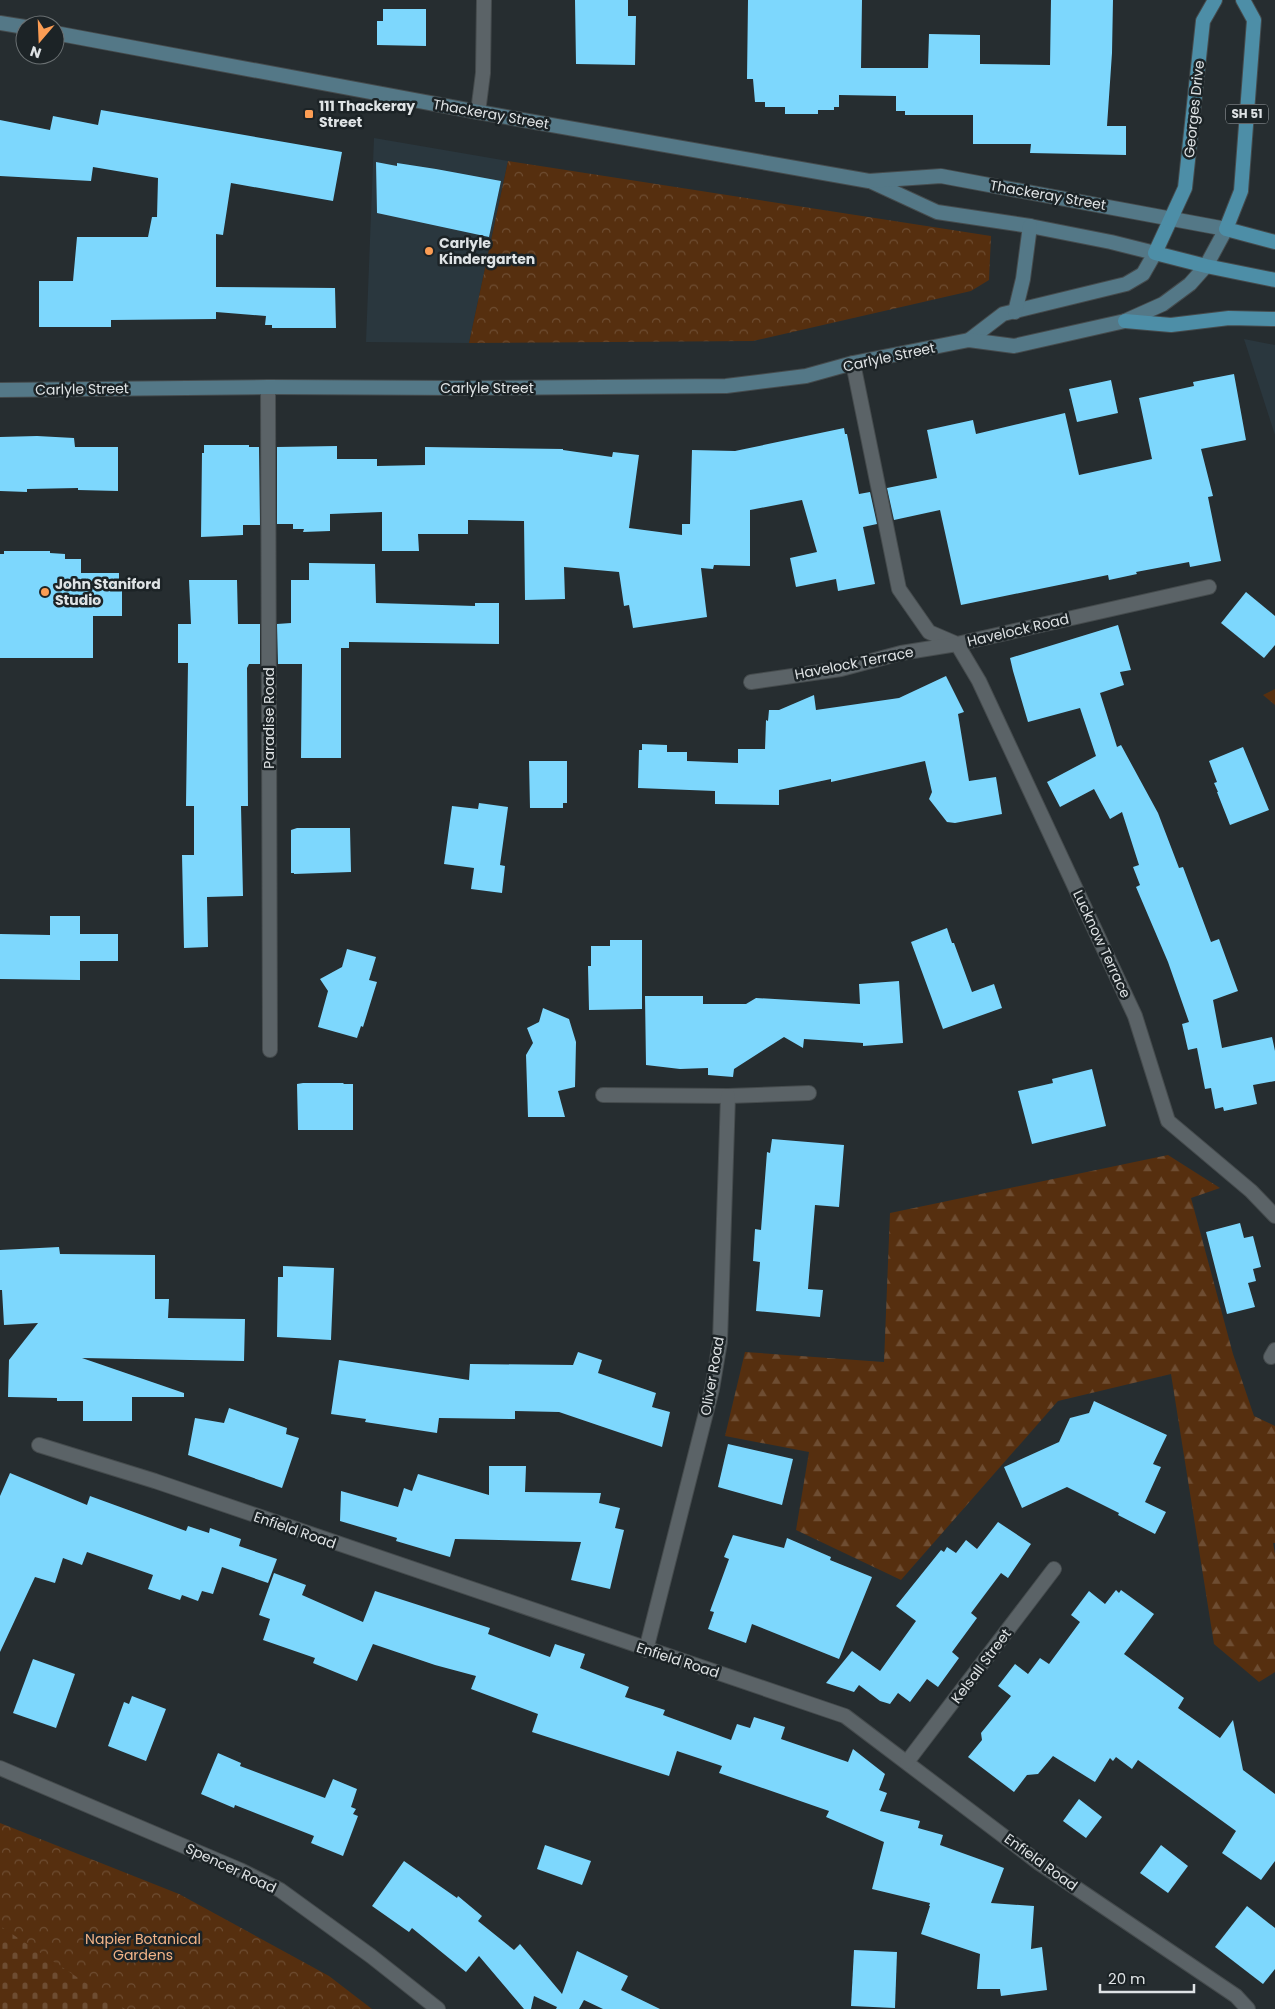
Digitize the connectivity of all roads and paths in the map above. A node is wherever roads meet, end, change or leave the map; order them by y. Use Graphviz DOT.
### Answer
graph roads {
  1 [pos="484,0"];
  2 [pos="1216,0"];
  3 [pos="1243,0"];
  4 [pos="0,23"];
  5 [pos="15,25"];
  6 [pos="65,35"];
  7 [pos="478,112"];
  8 [pos="869,181"];
  9 [pos="1170,218"];
  10 [pos="1030,226"];
  11 [pos="1226,229"];
  12 [pos="1275,242"];
  13 [pos="1155,253"];
  14 [pos="1206,266"];
  15 [pos="1275,280"];
  16 [pos="1015,312"];
  17 [pos="1275,319"];
  18 [pos="1125,322"];
  19 [pos="969,340"];
  20 [pos="853,364"];
  21 [pos="268,387"];
  22 [pos="0,390"];
  23 [pos="1209,587"];
  24 [pos="957,644"];
  25 [pos="751,682"];
  26 [pos="270,1050"];
  27 [pos="809,1093"];
  28 [pos="602,1095"];
  29 [pos="728,1096"];
  30 [pos="1275,1216"];
  31 [pos="39,1445"];
  32 [pos="1054,1570"];
  33 [pos="646,1650"];
  34 [pos="907,1762"];
  35 [pos="0,1768"];
  36 [pos="438,2009"];
  37 [pos="1248,2009"];
  1 -- 7 [label="street"];
  2 -- 9 [label="main road, Georges Drive"];
  3 -- 11 [label="main road, SH 51"];
  4 -- 5 [label="main road"];
  6 -- 7 [label="main road, Thackeray Street"];
  7 -- 8 [label="main road, Thackeray Street"];
  8 -- 9 [label="main road, Thackeray Street"];
  8 -- 10 [label="main road, Thackeray Street"];
  9 -- 11 [label="main road, Thackeray Street"];
  9 -- 13 [label="main road, Carlyle Street"];
  10 -- 13 [label="main road, Thackeray Street"];
  10 -- 16 [label="main road"];
  11 -- 12 [label="main road"];
  11 -- 14 [label="main road"];
  13 -- 14 [label="main road"];
  13 -- 16 [label="main road, Carlyle Street"];
  14 -- 15 [label="main road"];
  14 -- 18 [label="main road, Carlyle Street"];
  16 -- 19 [label="main road, Carlyle Street"];
  17 -- 18 [label="main road"];
  18 -- 19 [label="main road, Carlyle Street"];
  19 -- 20 [label="main road, Carlyle Street"];
  20 -- 21 [label="main road, Carlyle Street"];
  20 -- 24 [label="street, Havelock Road"];
  21 -- 22 [label="main road, Carlyle Street"];
  21 -- 26 [label="street, Paradise Road"];
  23 -- 24 [label="street, Havelock Road"];
  24 -- 25 [label="street, Havelock Terrace"];
  24 -- 30 [label="street, Lucknow Terrace"];
  27 -- 29 [label="street"];
  28 -- 29 [label="street"];
  29 -- 33 [label="street, Oliver Road"];
  31 -- 33 [label="street, Enfield Road"];
  32 -- 34 [label="street, Kelsall Street"];
  33 -- 34 [label="street, Enfield Road"];
  34 -- 37 [label="street, Enfield Road"];
  35 -- 36 [label="street, Spencer Road"];
}
